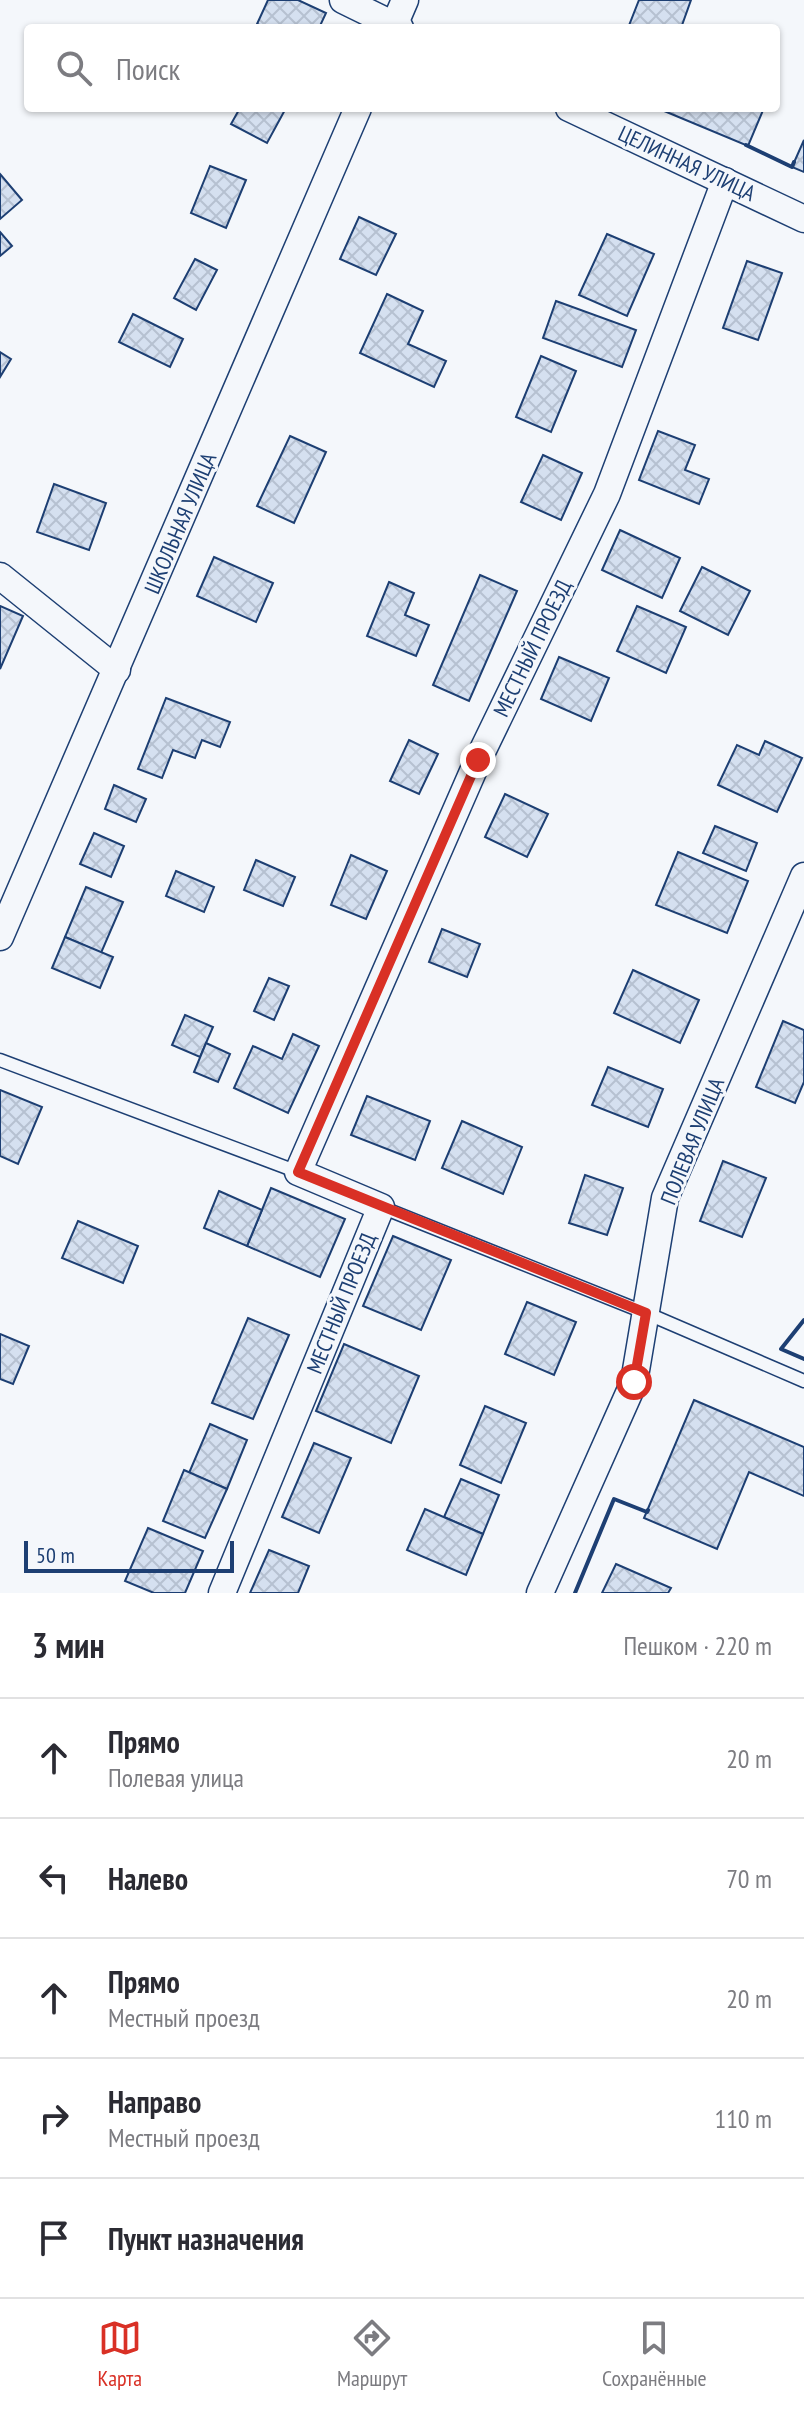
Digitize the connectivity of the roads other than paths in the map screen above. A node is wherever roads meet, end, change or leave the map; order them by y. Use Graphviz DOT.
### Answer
graph roads {
  1 [pos="343,0"];
  2 [pos="405,0"];
  3 [pos="390,24"];
  4 [pos="397,24"];
  5 [pos="356,112"];
  6 [pos="578,112"];
  7 [pos="725,181"];
  8 [pos="804,219"];
  9 [pos="0,576"];
  10 [pos="117,670"];
  11 [pos="804,876"];
  12 [pos="0,937"];
  13 [pos="0,1060"];
  14 [pos="298,1172"];
  15 [pos="381,1207"];
  16 [pos="646,1313"];
  17 [pos="804,1381"];
  18 [pos="222,1593"];
  19 [pos="540,1593"];
  1 -- 3 [label="street"];
  2 -- 4 [label="street"];
  5 -- 10 [label="street, ШКОЛЬНАЯ УЛИЦА"];
  6 -- 7 [label="street, ЦЕЛИННАЯ УЛИЦА"];
  7 -- 8 [label="street, ЦЕЛИННАЯ УЛИЦА"];
  7 -- 14 [label="street, МЕСТНЫЙ ПРОЕЗД"];
  9 -- 10 [label="street"];
  10 -- 12 [label="street, ШКОЛЬНАЯ УЛИЦА"];
  11 -- 16 [label="street, ПОЛЕВАЯ УЛИЦА"];
  13 -- 14 [label="lane"];
  14 -- 15 [label="street, МЕСТНЫЙ ПРОЕЗД"];
  15 -- 16 [label="lane"];
  15 -- 18 [label="street, МЕСТНЫЙ ПРОЕЗД"];
  16 -- 17 [label="lane"];
  16 -- 19 [label="street, ПОЛЕВАЯ УЛИЦА"];
}
